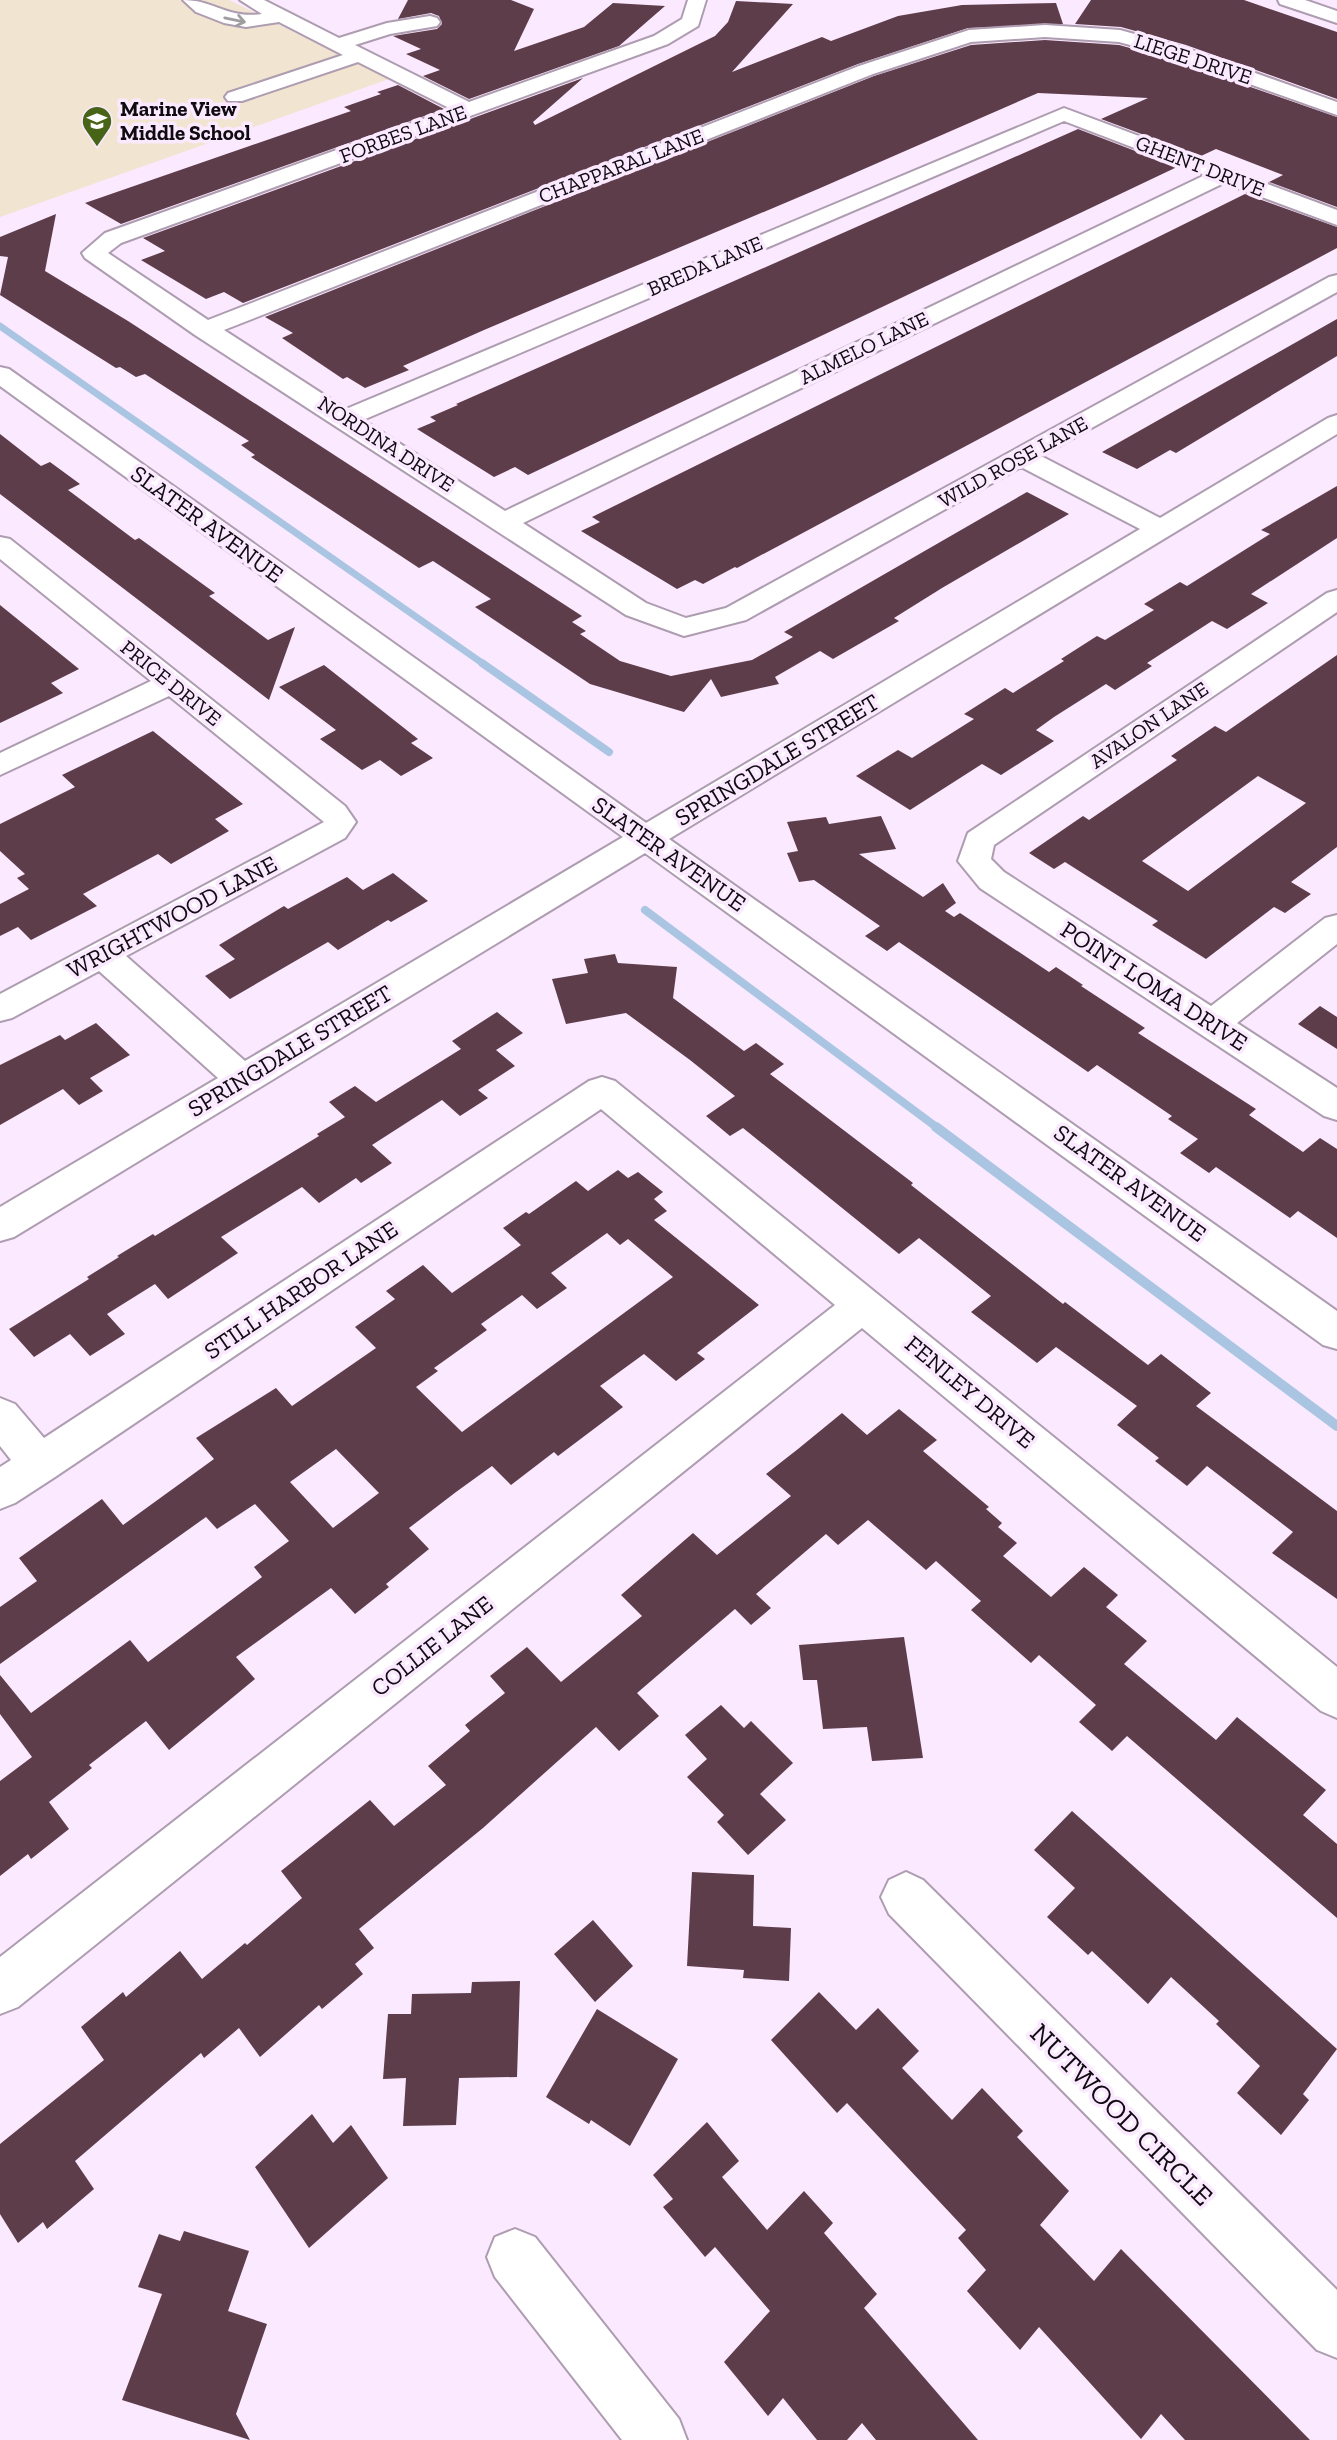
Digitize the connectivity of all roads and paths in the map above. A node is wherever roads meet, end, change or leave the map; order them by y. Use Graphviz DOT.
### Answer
graph roads {
  1 [pos="192,0"];
  2 [pos="249,0"];
  3 [pos="698,0"];
  4 [pos="1287,0"];
  5 [pos="281,16"];
  6 [pos="1337,17"];
  7 [pos="430,22"];
  8 [pos="1045,31"];
  9 [pos="339,44"];
  10 [pos="361,55"];
  11 [pos="234,97"];
  12 [pos="1337,109"];
  13 [pos="470,110"];
  14 [pos="1064,114"];
  15 [pos="1223,175"];
  16 [pos="1337,218"];
  17 [pos="93,253"];
  18 [pos="1337,282"];
  19 [pos="204,330"];
  20 [pos="0,374"];
  21 [pos="346,418"];
  22 [pos="1337,423"];
  23 [pos="1022,457"];
  24 [pos="505,521"];
  25 [pos="1161,529"];
  26 [pos="6,557"];
  27 [pos="1337,599"];
  28 [pos="684,627"];
  29 [pos="172,683"];
  30 [pos="0,765"];
  31 [pos="340,821"];
  32 [pos="646,838"];
  33 [pos="974,861"];
  34 [pos="1337,926"];
  35 [pos="102,954"];
  36 [pos="0,1009"];
  37 [pos="1212,1024"];
  38 [pos="243,1080"];
  39 [pos="602,1090"];
  40 [pos="1337,1106"];
  41 [pos="0,1226"];
  42 [pos="864,1304"];
  43 [pos="1337,1333"];
  44 [pos="0,1416"];
  45 [pos="40,1464"];
  46 [pos="0,1490"];
  47 [pos="1337,1696"];
  48 [pos="906,1897"];
  49 [pos="0,1989"];
  50 [pos="515,2257"];
  51 [pos="1337,2330"];
  52 [pos="658,2440"];
  1 -- 5 [label="street, one-way"];
  2 -- 5 [label="street"];
  3 -- 13 [label="street, FORBES LANE"];
  4 -- 6 [label="street"];
  5 -- 9 [label="street"];
  7 -- 9 [label="street"];
  8 -- 12 [label="street, LIEGE DRIVE"];
  8 -- 19 [label="street, CHAPPARAL LANE"];
  9 -- 10 [label="street"];
  10 -- 11 [label="street"];
  10 -- 13 [label="street"];
  13 -- 17 [label="street, FORBES LANE"];
  14 -- 15 [label="street, GHENT DRIVE"];
  14 -- 21 [label="street, BREDA LANE"];
  15 -- 16 [label="street, GHENT DRIVE"];
  15 -- 24 [label="street, ALMELO LANE"];
  17 -- 19 [label="street, NORDINA DRIVE"];
  18 -- 23 [label="street, WILD ROSE LANE"];
  19 -- 21 [label="street, NORDINA DRIVE"];
  20 -- 32 [label="street, SLATER AVENUE"];
  21 -- 24 [label="street, NORDINA DRIVE"];
  22 -- 25 [label="street, SPRINGDALE STREET"];
  23 -- 25 [label="street"];
  23 -- 28 [label="street, WILD ROSE LANE"];
  24 -- 28 [label="street, NORDINA DRIVE"];
  25 -- 32 [label="street, SPRINGDALE STREET"];
  26 -- 29 [label="street, PRICE DRIVE"];
  27 -- 33 [label="street, AVALON LANE"];
  29 -- 30 [label="street"];
  29 -- 31 [label="street, PRICE DRIVE"];
  31 -- 35 [label="street, WRIGHTWOOD LANE"];
  32 -- 38 [label="street, SPRINGDALE STREET"];
  32 -- 43 [label="street, SLATER AVENUE"];
  33 -- 37 [label="street, POINT LOMA DRIVE"];
  34 -- 37 [label="street"];
  35 -- 36 [label="street, WRIGHTWOOD LANE"];
  35 -- 38 [label="street"];
  37 -- 40 [label="street, POINT LOMA DRIVE"];
  38 -- 41 [label="street, SPRINGDALE STREET"];
  39 -- 42 [label="street, FENLEY DRIVE"];
  39 -- 45 [label="street, STILL HARBOR LANE"];
  42 -- 47 [label="street, FENLEY DRIVE"];
  42 -- 49 [label="street, COLLIE LANE"];
  44 -- 45 [label="street"];
  45 -- 46 [label="street, STILL HARBOR LANE"];
  48 -- 51 [label="street, NUTWOOD CIRCLE"];
  50 -- 52 [label="street"];
}
